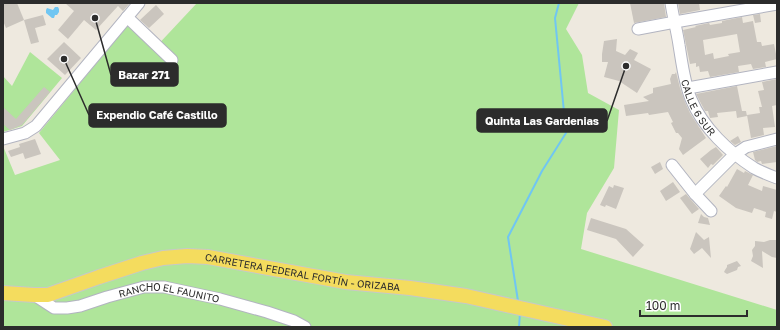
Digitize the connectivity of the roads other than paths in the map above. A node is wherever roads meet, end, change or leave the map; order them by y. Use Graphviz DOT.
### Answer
graph roads {
  1 [pos="139,3"];
  2 [pos="671,3"];
  3 [pos="777,4"];
  4 [pos="127,17"];
  5 [pos="675,22"];
  6 [pos="638,29"];
  7 [pos="172,60"];
  8 [pos="777,72"];
  9 [pos="688,88"];
  10 [pos="777,139"];
  11 [pos="3,140"];
  12 [pos="734,155"];
  13 [pos="672,165"];
  14 [pos="777,178"];
  15 [pos="695,194"];
  16 [pos="711,211"];
  17 [pos="3,293"];
  18 [pos="34,295"];
  19 [pos="305,327"];
  20 [pos="605,327"];
  1 -- 4 [label="street"];
  2 -- 5 [label="street, CALLE 6 SUR"];
  3 -- 5 [label="street"];
  4 -- 7 [label="street"];
  4 -- 11 [label="street"];
  5 -- 6 [label="street"];
  5 -- 9 [label="street, CALLE 6 SUR"];
  8 -- 9 [label="street"];
  9 -- 12 [label="street, CALLE 6 SUR"];
  10 -- 12 [label="street"];
  12 -- 14 [label="street, CALLE 6 SUR"];
  12 -- 15 [label="street"];
  13 -- 15 [label="street"];
  15 -- 16 [label="street"];
  17 -- 18 [label="main road, CARRETERA FEDERAL FORTÍN - ORIZABA"];
  18 -- 19 [label="street, RANCHO EL FAUNITO"];
  18 -- 20 [label="main road, CARRETERA FEDERAL FORTÍN - ORIZABA"];
}
